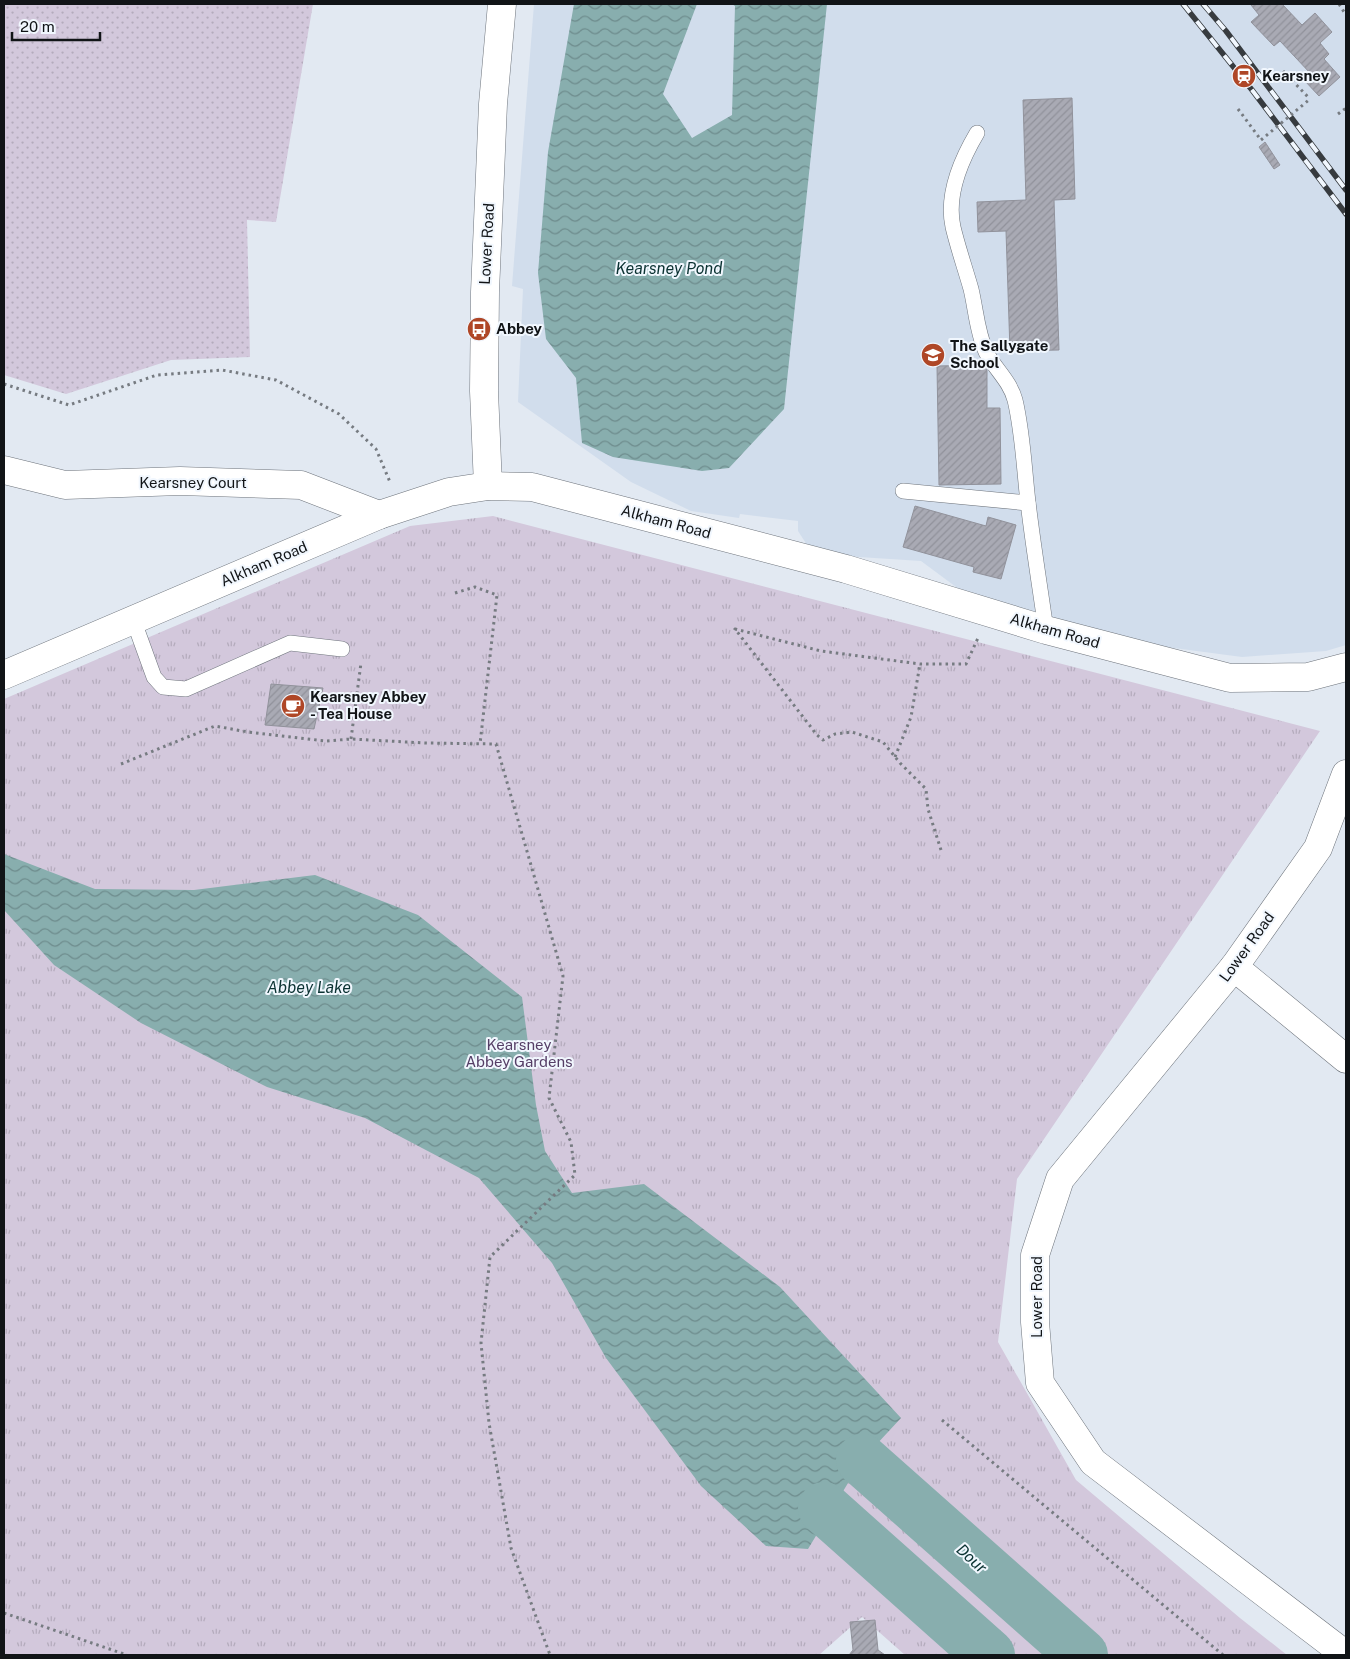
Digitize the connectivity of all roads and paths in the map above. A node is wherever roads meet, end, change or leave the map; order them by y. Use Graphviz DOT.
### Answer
graph roads {
  1 [pos="502,4"];
  2 [pos="1339,4"];
  3 [pos="1346,15"];
  4 [pos="1283,71"];
  5 [pos="1346,108"];
  6 [pos="1238,109"];
  7 [pos="1338,114"];
  8 [pos="977,133"];
  9 [pos="4,384"];
  10 [pos="4,470"];
  11 [pos="488,486"];
  12 [pos="903,491"];
  13 [pos="1028,503"];
  14 [pos="390,512"];
  15 [pos="455,593"];
  16 [pos="990,613"];
  17 [pos="133,619"];
  18 [pos="1046,630"];
  19 [pos="342,649"];
  20 [pos="920,664"];
  21 [pos="1346,667"];
  22 [pos="4,675"];
  23 [pos="351,739"];
  24 [pos="480,744"];
  25 [pos="895,758"];
  26 [pos="121,764"];
  27 [pos="1346,774"];
  28 [pos="941,850"];
  29 [pos="1234,967"];
  30 [pos="1346,1058"];
  31 [pos="942,1420"];
  32 [pos="4,1613"];
  33 [pos="127,1655"];
  34 [pos="550,1655"];
  35 [pos="1223,1655"];
  36 [pos="1346,1655"];
  1 -- 11 [label="street, Lower Road"];
  2 -- 3 [label="path"];
  4 -- 6 [label="path, bridge"];
  5 -- 7 [label="path"];
  8 -- 13 [label="lane"];
  9 -- 14 [label="path"];
  10 -- 14 [label="street, Kearsney Court"];
  11 -- 14 [label="street, Alkham Road"];
  11 -- 16 [label="street, Alkham Road"];
  12 -- 13 [label="lane"];
  13 -- 18 [label="lane"];
  14 -- 17 [label="street, Alkham Road"];
  15 -- 24 [label="path"];
  16 -- 18 [label="street, Alkham Road"];
  16 -- 20 [label="path"];
  17 -- 19 [label="lane"];
  17 -- 22 [label="street, Alkham Road"];
  18 -- 21 [label="street, Alkham Road"];
  19 -- 23 [label="path"];
  20 -- 25 [label="path"];
  20 -- 25 [label="path"];
  23 -- 24 [label="path"];
  23 -- 26 [label="path"];
  24 -- 34 [label="path"];
  25 -- 28 [label="path"];
  27 -- 29 [label="street, Lower Road"];
  29 -- 30 [label="street"];
  29 -- 36 [label="street, Lower Road"];
  31 -- 35 [label="path"];
  32 -- 33 [label="path"];
}
